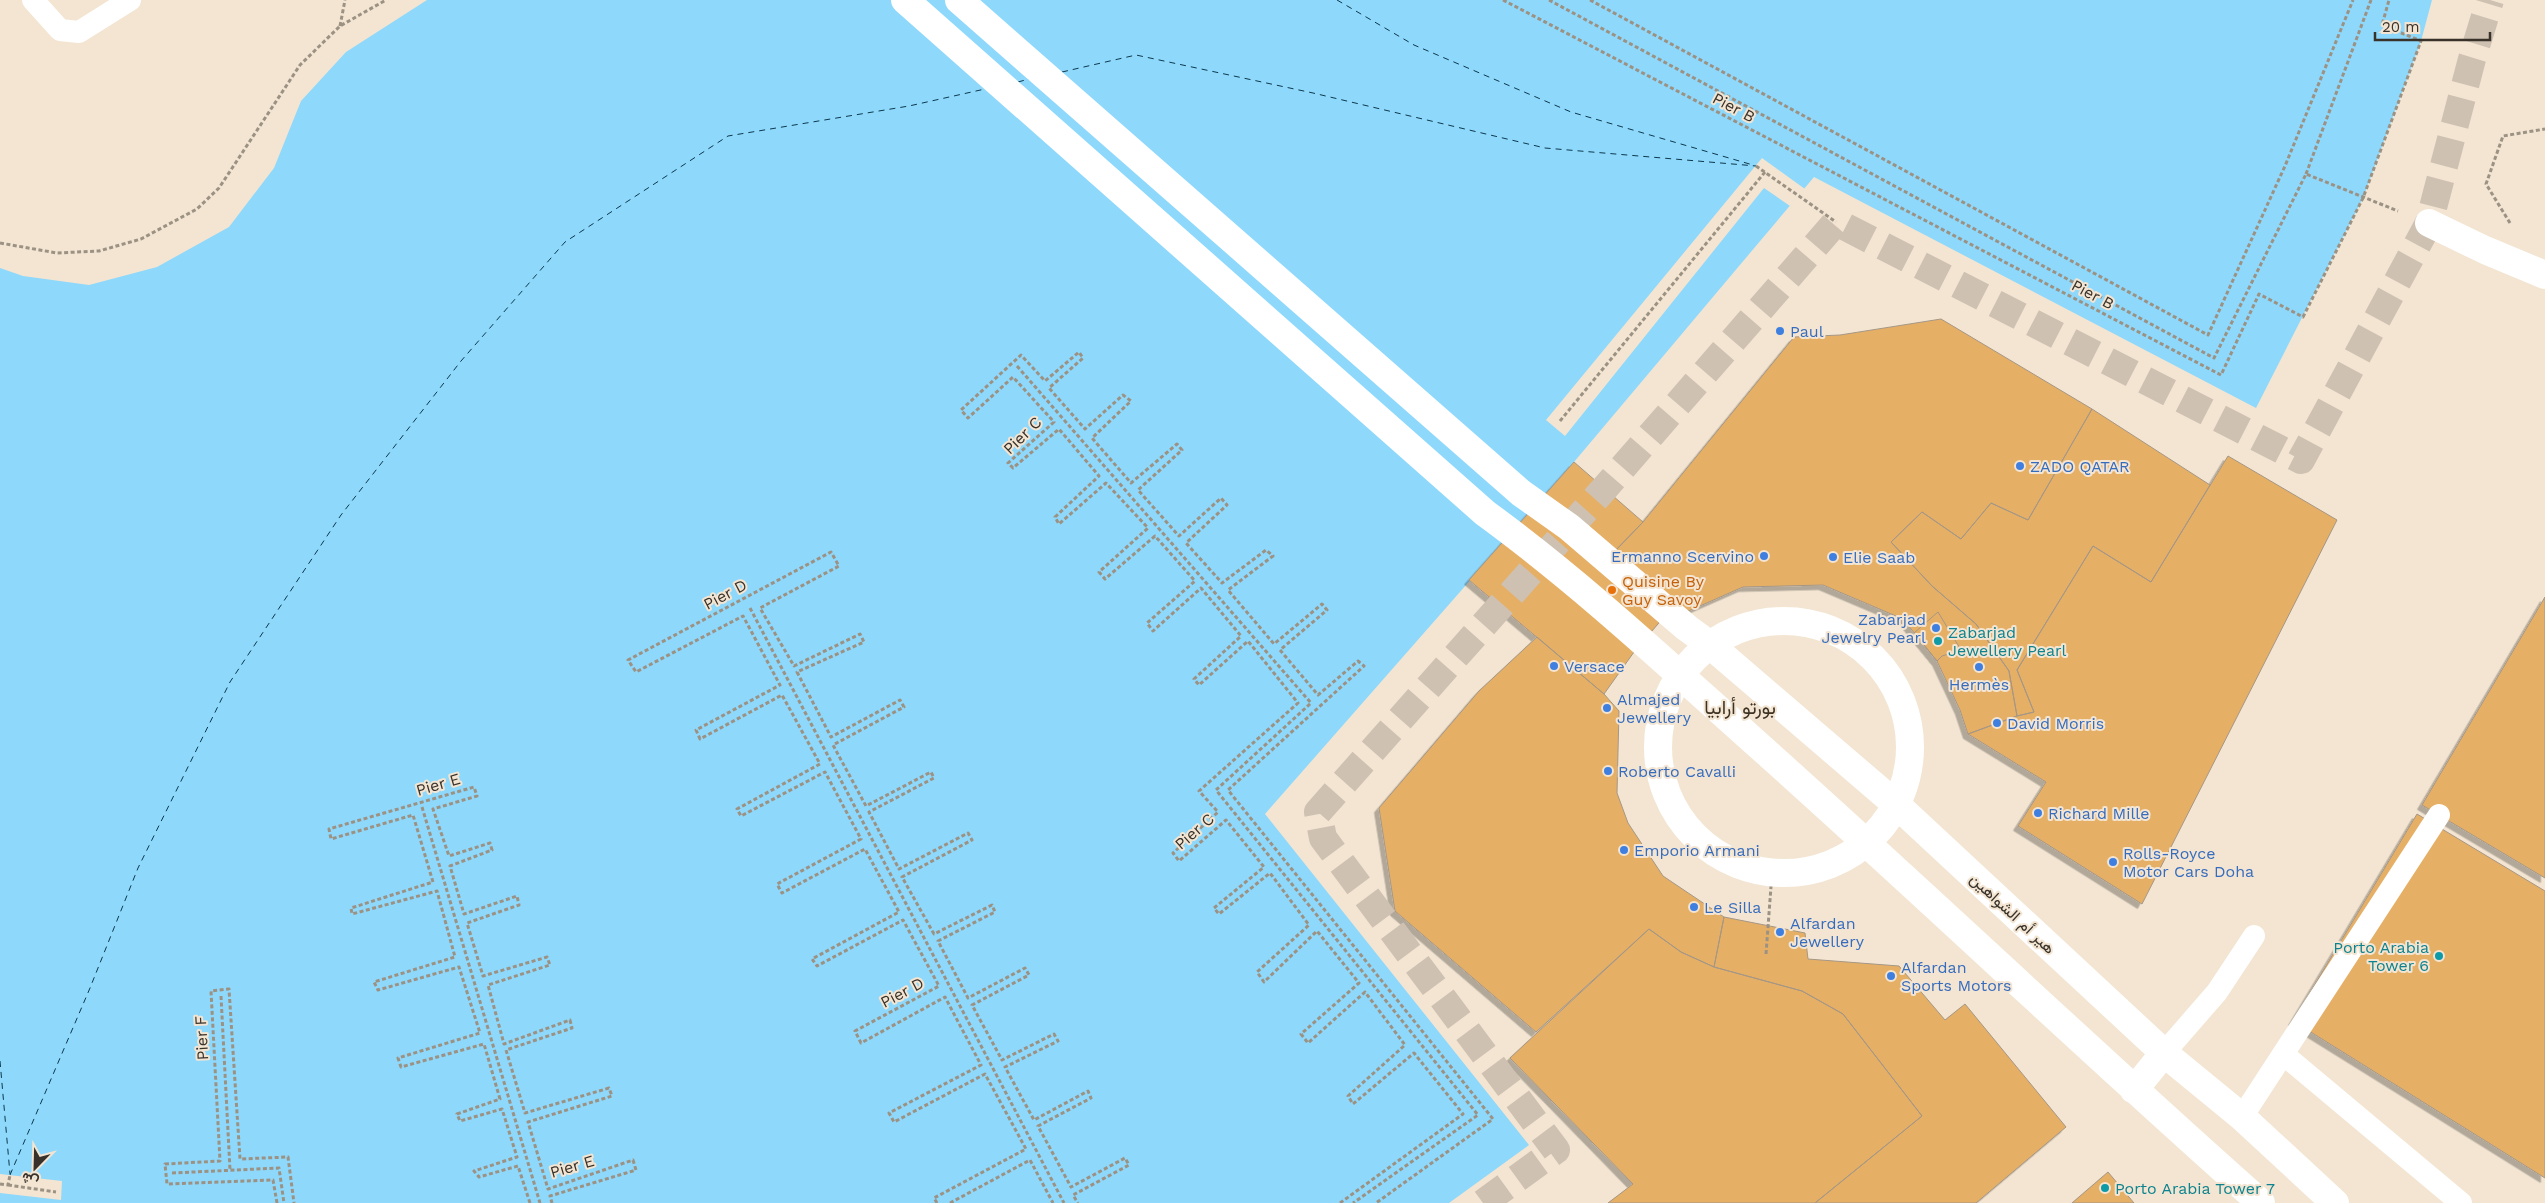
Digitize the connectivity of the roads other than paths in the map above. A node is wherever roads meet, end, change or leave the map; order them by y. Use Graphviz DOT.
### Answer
graph roads {
  1 [pos="33,0"];
  2 [pos="130,0"];
  3 [pos="905,0"];
  4 [pos="959,0"];
  5 [pos="2429,223"];
  6 [pos="2545,275"];
  7 [pos="1709,644"];
  8 [pos="1669,666"];
  9 [pos="1898,806"];
  10 [pos="2439,815"];
  11 [pos="1868,843"];
  12 [pos="2254,936"];
  13 [pos="2164,1054"];
  14 [pos="2283,1054"];
  15 [pos="2134,1090"];
  16 [pos="2242,1117"];
  17 [pos="2261,1203"];
  18 [pos="2335,1203"];
  19 [pos="2461,1203"];
  1 -- 2 [label="lane"];
  3 -- 8 [label="street"];
  4 -- 7 [label="street, هير أم الشواهين"];
  5 -- 6 [label="street"];
  7 -- 8 [label="street"];
  7 -- 9 [label="street, هير أم الشواهين"];
  7 -- 9 [label="street"];
  8 -- 11 [label="street"];
  8 -- 11 [label="street"];
  9 -- 11 [label="street"];
  9 -- 13 [label="street, هير أم الشواهين"];
  10 -- 14 [label="lane"];
  11 -- 15 [label="street"];
  12 -- 13 [label="lane"];
  13 -- 15 [label="street"];
  13 -- 16 [label="street, هير أم الشواهين"];
  14 -- 16 [label="lane"];
  14 -- 19 [label="lane"];
  15 -- 17 [label="street"];
  16 -- 18 [label="street, هير أم الشواهين"];
}
